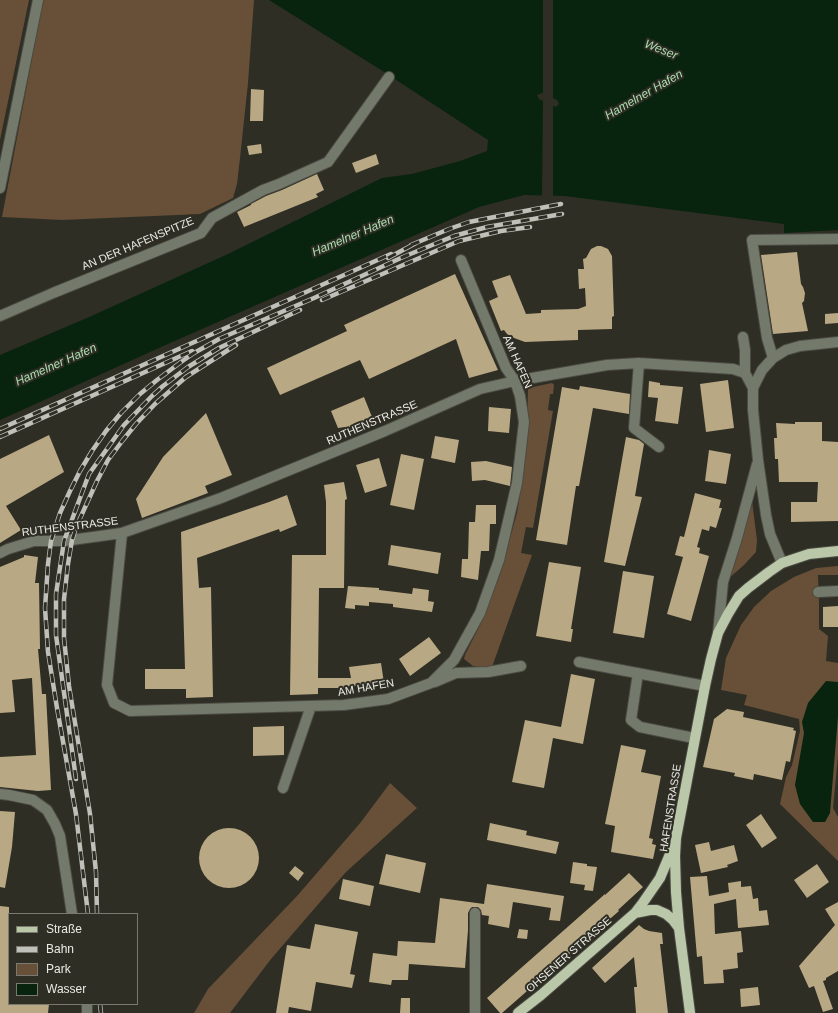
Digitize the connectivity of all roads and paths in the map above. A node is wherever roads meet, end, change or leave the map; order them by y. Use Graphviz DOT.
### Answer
graph roads {
  1 [pos="38,0"];
  2 [pos="389,77"];
  3 [pos="0,188"];
  4 [pos="838,239"];
  5 [pos="461,260"];
  6 [pos="0,316"];
  7 [pos="743,337"];
  8 [pos="838,342"];
  9 [pos="773,358"];
  10 [pos="639,363"];
  11 [pos="745,373"];
  12 [pos="515,381"];
  13 [pos="753,388"];
  14 [pos="659,447"];
  15 [pos="758,460"];
  16 [pos="122,533"];
  17 [pos="838,551"];
  18 [pos="0,553"];
  19 [pos="782,563"];
  20 [pos="838,591"];
  21 [pos="818,592"];
  22 [pos="718,633"];
  23 [pos="579,662"];
  24 [pos="521,666"];
  25 [pos="638,673"];
  26 [pos="431,683"];
  27 [pos="705,686"];
  28 [pos="311,706"];
  29 [pos="694,738"];
  30 [pos="283,788"];
  31 [pos="0,794"];
  32 [pos="676,838"];
  33 [pos="72,913"];
  34 [pos="475,913"];
  35 [pos="635,913"];
  36 [pos="679,928"];
  37 [pos="475,1013"];
  38 [pos="518,1013"];
  39 [pos="690,1013"];
  1 -- 3 [label="street"];
  2 -- 6 [label="street, AN DER HAFENSPITZE"];
  4 -- 9 [label="street"];
  5 -- 12 [label="street, AM HAFEN"];
  7 -- 11 [label="street"];
  8 -- 9 [label="street"];
  9 -- 13 [label="street"];
  10 -- 11 [label="street, RUTHENSTRASSE"];
  10 -- 12 [label="street, RUTHENSTRASSE"];
  10 -- 14 [label="street"];
  11 -- 13 [label="street"];
  12 -- 16 [label="street, RUTHENSTRASSE"];
  12 -- 26 [label="street, AM HAFEN"];
  13 -- 15 [label="street, HAFENSTRASSE"];
  15 -- 19 [label="street, HAFENSTRASSE"];
  15 -- 22 [label="street, HAFENSTRASSE"];
  16 -- 18 [label="street, RUTHENSTRASSE"];
  16 -- 28 [label="street, AM HAFEN"];
  17 -- 19 [label="main road, HAFENSTRASSE"];
  19 -- 22 [label="main road, HAFENSTRASSE"];
  20 -- 21 [label="street"];
  22 -- 27 [label="main road, HAFENSTRASSE"];
  23 -- 25 [label="street"];
  24 -- 26 [label="street"];
  25 -- 27 [label="street"];
  25 -- 29 [label="street"];
  26 -- 28 [label="street, AM HAFEN"];
  27 -- 29 [label="main road, HAFENSTRASSE"];
  28 -- 30 [label="street"];
  29 -- 32 [label="main road, HAFENSTRASSE"];
  31 -- 33 [label="street"];
  32 -- 35 [label="main road, OHSENER STRASSE"];
  32 -- 36 [label="main road, HAFENSTRASSE"];
  34 -- 37 [label="street"];
  35 -- 36 [label="main road"];
  35 -- 38 [label="main road, OHSENER STRASSE"];
  36 -- 39 [label="main road, HAFENSTRASSE"];
}
